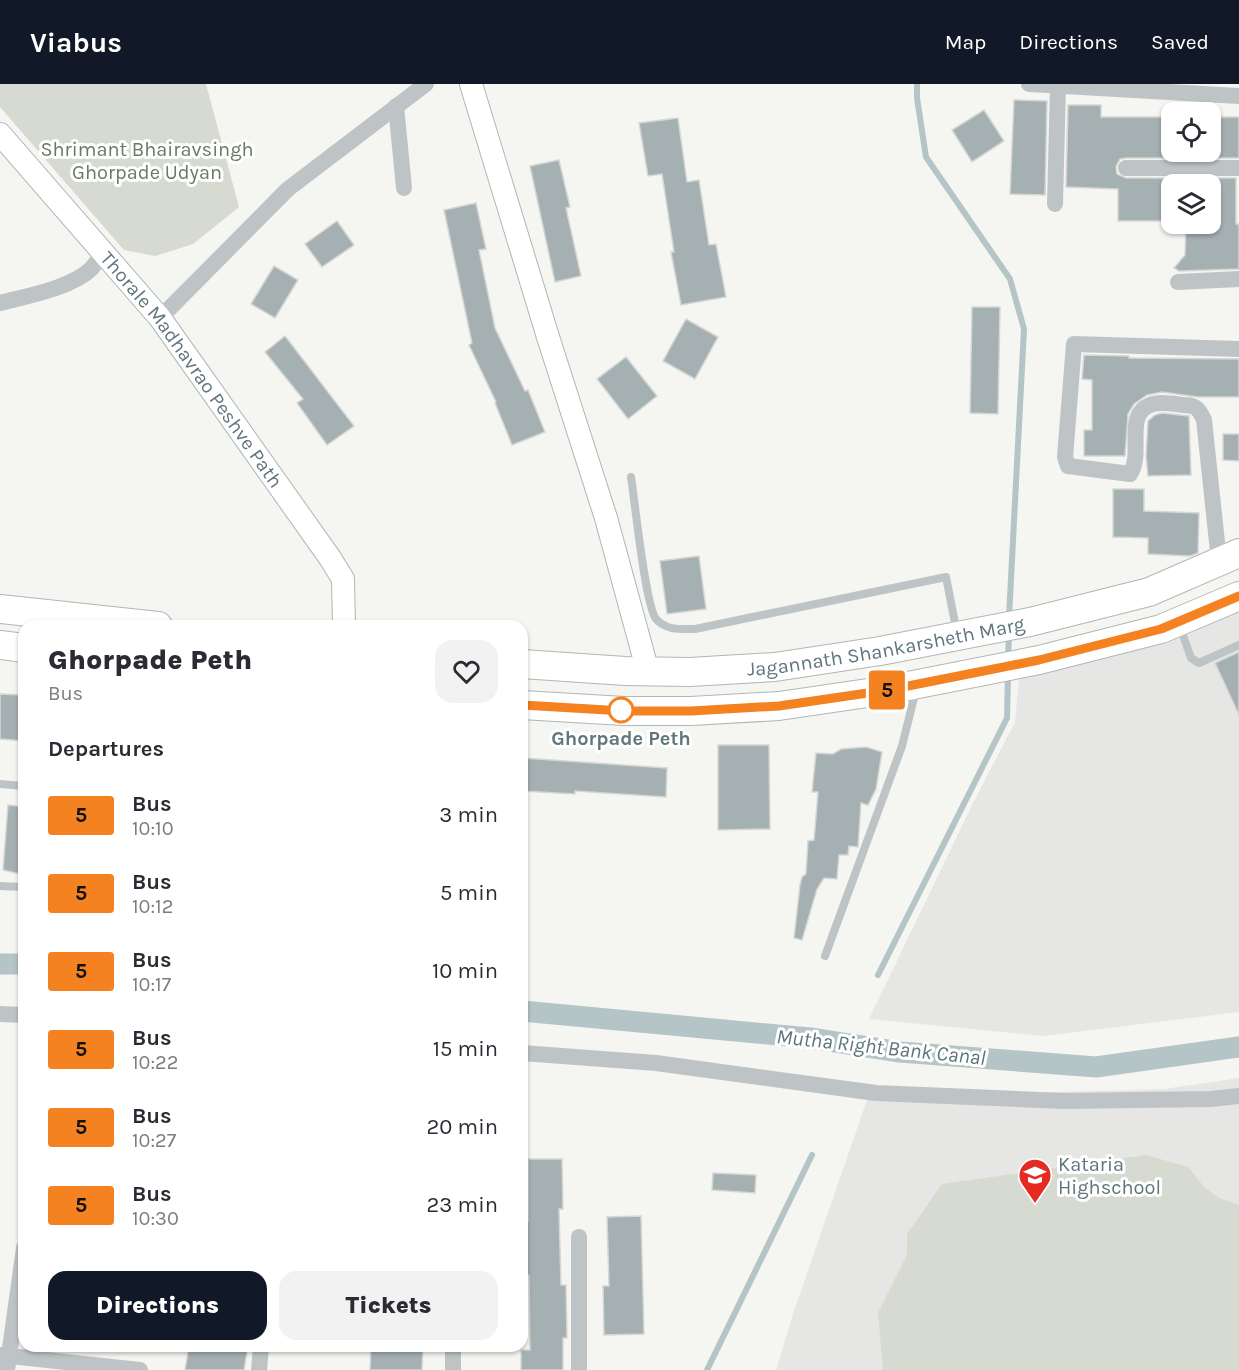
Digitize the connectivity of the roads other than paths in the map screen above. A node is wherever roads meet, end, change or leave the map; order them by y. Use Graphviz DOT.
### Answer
graph roads {
  1 [pos="426,84"];
  2 [pos="471,84"];
  3 [pos="1029,84"];
  4 [pos="1058,86"];
  5 [pos="1154,88"];
  6 [pos="1239,96"];
  7 [pos="396,106"];
  8 [pos="0,134"];
  9 [pos="1126,168"];
  10 [pos="1239,168"];
  11 [pos="404,188"];
  12 [pos="1055,204"];
  13 [pos="103,252"];
  14 [pos="1239,279"];
  15 [pos="1178,282"];
  16 [pos="0,303"];
  17 [pos="160,318"];
  18 [pos="1239,349"];
  19 [pos="631,477"];
  20 [pos="1229,557"];
  21 [pos="1239,596"];
  22 [pos="0,609"];
  23 [pos="102,620"];
  24 [pos="344,620"];
  25 [pos="1178,622"];
  26 [pos="964,634"];
  27 [pos="0,645"];
  28 [pos="1239,645"];
  29 [pos="18,647"];
  30 [pos="528,664"];
  31 [pos="648,672"];
  32 [pos="917,684"];
  33 [pos="528,705"];
  34 [pos="0,784"];
  35 [pos="18,786"];
  36 [pos="0,886"];
  37 [pos="18,887"];
  38 [pos="825,956"];
  39 [pos="0,1014"];
  40 [pos="18,1016"];
  41 [pos="528,1053"];
  42 [pos="1239,1096"];
  43 [pos="579,1237"];
  44 [pos="18,1283"];
  45 [pos="260,1352"];
  46 [pos="453,1352"];
  47 [pos="5,1360"];
  48 [pos="140,1370"];
  49 [pos="259,1370"];
  50 [pos="453,1370"];
  51 [pos="579,1370"];
  1 -- 7 [label="street"];
  2 -- 31 [label="street"];
  3 -- 4 [label="street"];
  4 -- 5 [label="street"];
  4 -- 12 [label="street"];
  5 -- 6 [label="street"];
  7 -- 11 [label="street"];
  7 -- 17 [label="street"];
  8 -- 13 [label="street, Thorale Madhavrao Peshve Path"];
  9 -- 10 [label="street"];
  13 -- 16 [label="street"];
  13 -- 17 [label="street, Thorale Madhavrao Peshve Path"];
  14 -- 15 [label="street"];
  17 -- 24 [label="street, Thorale Madhavrao Peshve Path"];
  18 -- 20 [label="street"];
  19 -- 26 [label="lane"];
  20 -- 26 [label="highway, Jagannath Shankarsheth Marg"];
  21 -- 25 [label="highway, Jagannath Shankarsheth Marg"];
  22 -- 23 [label="highway"];
  25 -- 28 [label="lane"];
  25 -- 32 [label="highway, Jagannath Shankarsheth Marg"];
  26 -- 31 [label="highway, Jagannath Shankarsheth Marg"];
  27 -- 29 [label="highway"];
  30 -- 31 [label="highway, Jagannath Shankarsheth Marg"];
  32 -- 33 [label="highway, Jagannath Shankarsheth Marg"];
  32 -- 38 [label="lane"];
  34 -- 35 [label="lane"];
  36 -- 37 [label="lane"];
  39 -- 40 [label="street"];
  41 -- 42 [label="street"];
  43 -- 51 [label="street"];
  44 -- 47 [label="street"];
  45 -- 49 [label="street"];
  46 -- 50 [label="street"];
  47 -- 48 [label="street"];
}
